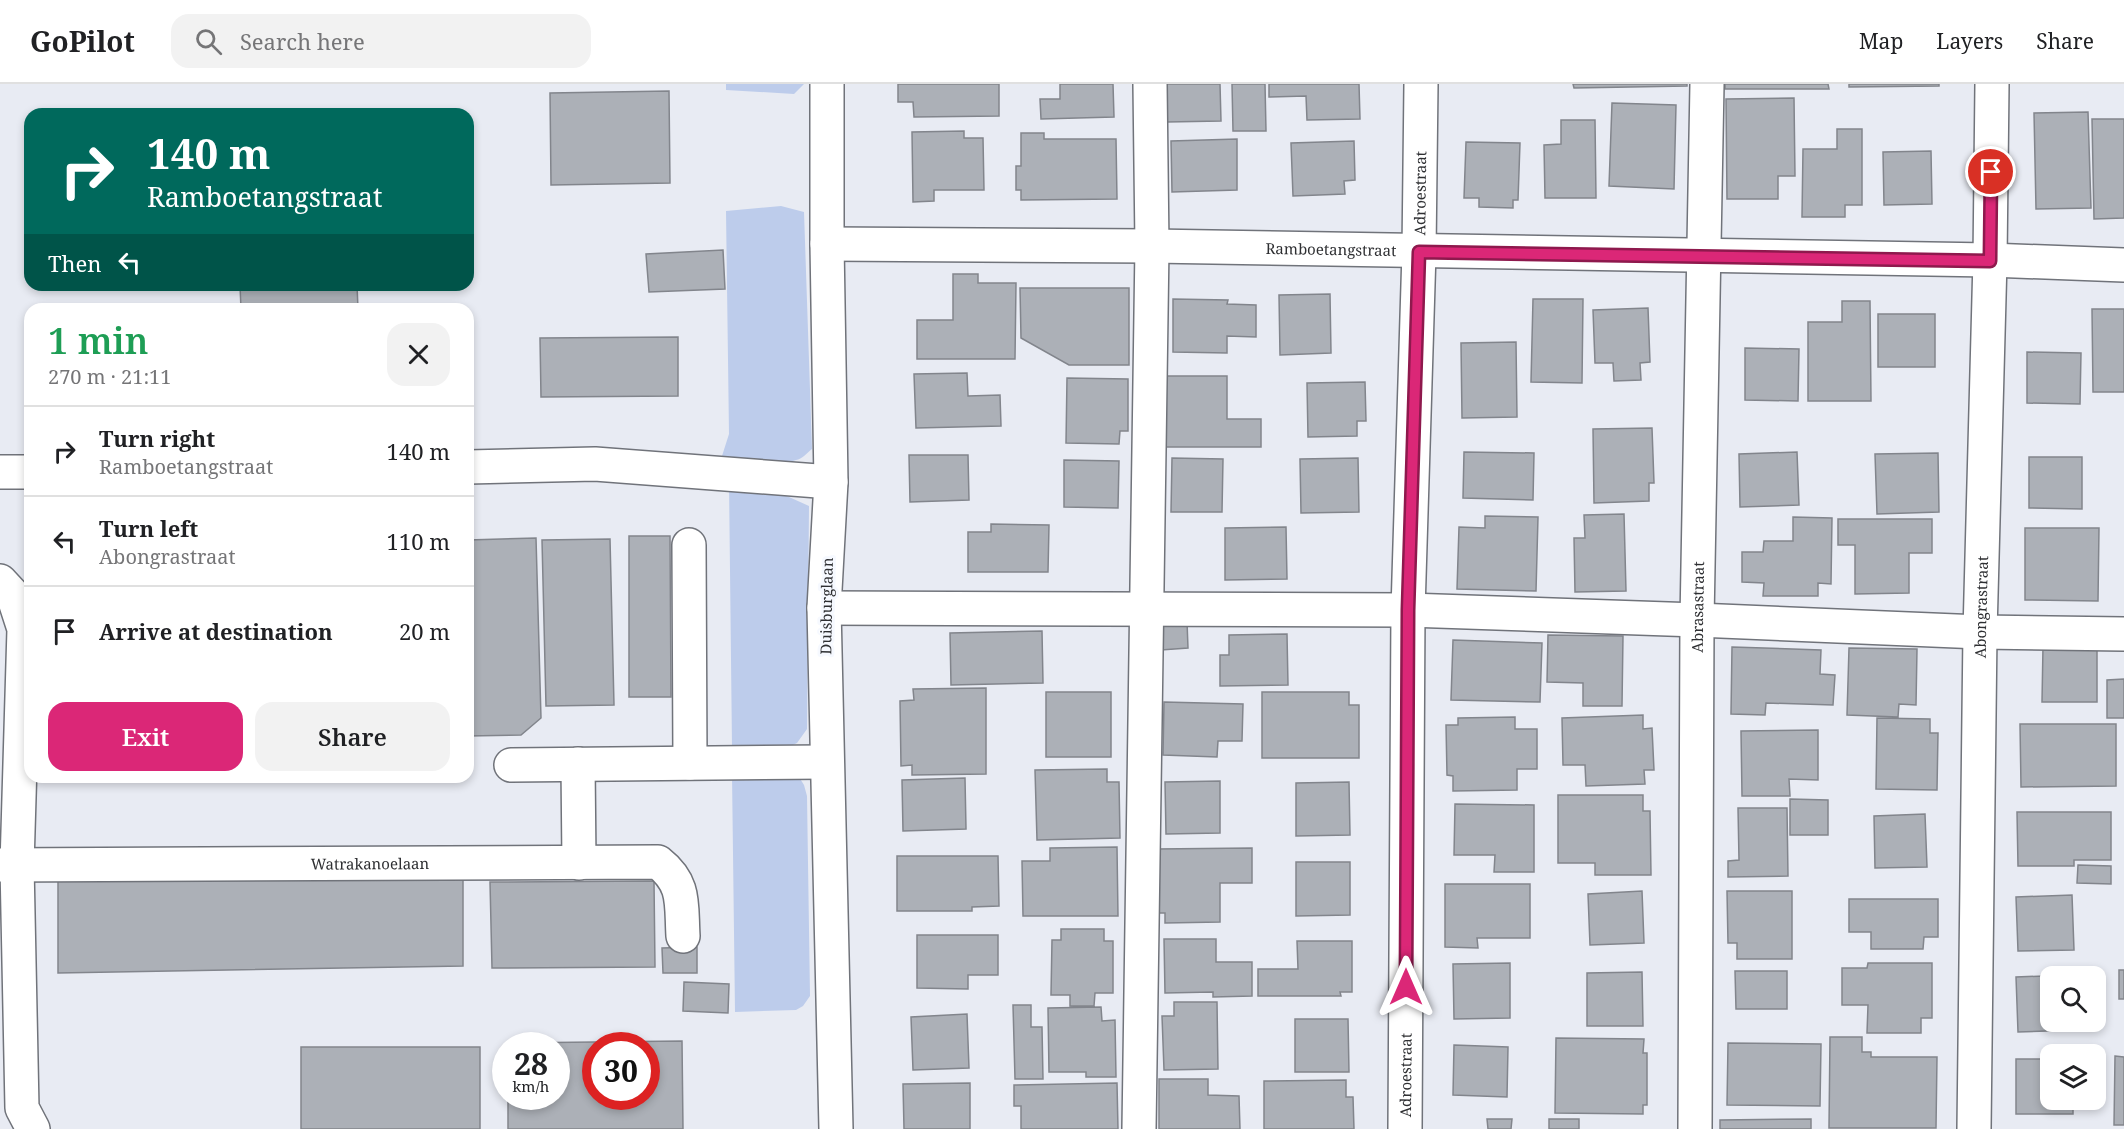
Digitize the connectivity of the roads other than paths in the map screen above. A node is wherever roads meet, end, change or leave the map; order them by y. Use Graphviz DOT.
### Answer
graph roads {
  1 [pos="827,84"];
  2 [pos="1150,84"];
  3 [pos="1421,84"];
  4 [pos="1707,84"];
  5 [pos="1992,84"];
  6 [pos="827,244"];
  7 [pos="1152,246"];
  8 [pos="1419,252"];
  9 [pos="1703,257"];
  10 [pos="1990,261"];
  11 [pos="2124,265"];
  12 [pos="474,467"];
  13 [pos="0,472"];
  14 [pos="24,472"];
  15 [pos="831,482"];
  16 [pos="689,545"];
  17 [pos="0,581"];
  18 [pos="824,608"];
  19 [pos="1146,608"];
  20 [pos="1408,610"];
  21 [pos="1697,620"];
  22 [pos="24,629"];
  23 [pos="1980,632"];
  24 [pos="2124,634"];
  25 [pos="24,701"];
  26 [pos="826,762"];
  27 [pos="690,763"];
  28 [pos="578,764"];
  29 [pos="511,765"];
  30 [pos="579,863"];
  31 [pos="8,865"];
  32 [pos="683,936"];
  33 [pos="33,1129"];
  34 [pos="836,1129"];
  35 [pos="1139,1129"];
  36 [pos="1405,1129"];
  37 [pos="1695,1129"];
  38 [pos="1974,1129"];
  1 -- 6 [label="street, Duisburglaan"];
  2 -- 7 [label="street"];
  3 -- 8 [label="street, Adroestraat"];
  4 -- 9 [label="street, Abrasastraat"];
  5 -- 10 [label="street, Abongrastraat"];
  6 -- 7 [label="street, Ramboetangstraat"];
  6 -- 15 [label="street, Duisburglaan"];
  7 -- 8 [label="street, Ramboetangstraat"];
  7 -- 19 [label="street"];
  8 -- 9 [label="street, Ramboetangstraat"];
  8 -- 20 [label="street, Adroestraat"];
  9 -- 10 [label="street, Ramboetangstraat"];
  9 -- 21 [label="street, Abrasastraat"];
  10 -- 11 [label="street, Ramboetangstraat"];
  10 -- 23 [label="street, Abongrastraat"];
  12 -- 15 [label="street"];
  13 -- 14 [label="street"];
  15 -- 18 [label="street, Duisburglaan"];
  16 -- 27 [label="street"];
  17 -- 22 [label="street"];
  18 -- 19 [label="street"];
  18 -- 26 [label="street, Duisburglaan"];
  19 -- 20 [label="street"];
  19 -- 35 [label="street"];
  20 -- 21 [label="street"];
  20 -- 36 [label="street, Adroestraat"];
  21 -- 23 [label="street"];
  21 -- 37 [label="street, Abrasastraat"];
  23 -- 24 [label="street"];
  23 -- 38 [label="street, Abongrastraat"];
  25 -- 31 [label="street"];
  26 -- 27 [label="street"];
  26 -- 34 [label="street, Duisburglaan"];
  27 -- 28 [label="street"];
  28 -- 29 [label="street"];
  28 -- 30 [label="street"];
  30 -- 31 [label="street, Watrakanoelaan"];
  30 -- 32 [label="street, Watrakanoelaan"];
  31 -- 33 [label="street"];
}
